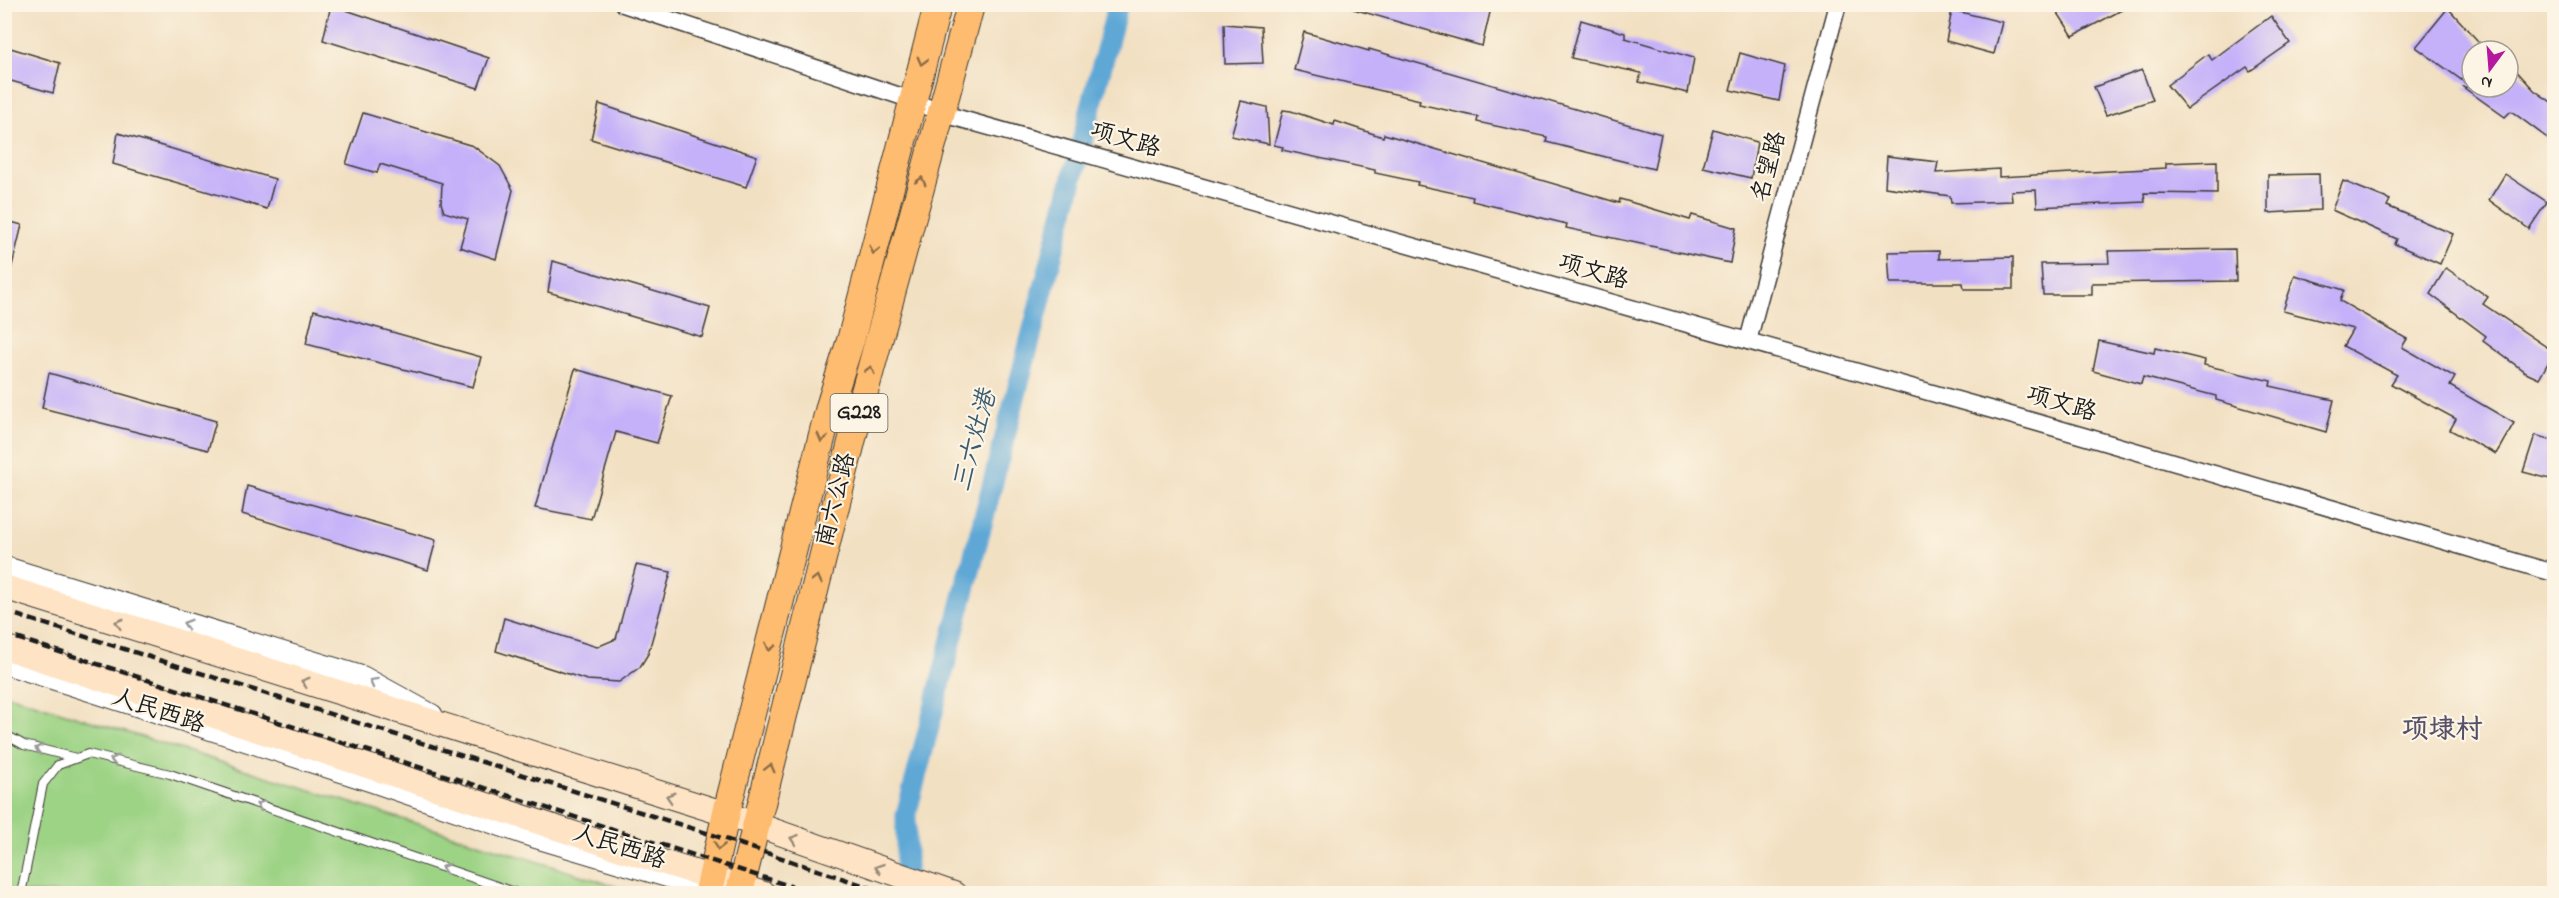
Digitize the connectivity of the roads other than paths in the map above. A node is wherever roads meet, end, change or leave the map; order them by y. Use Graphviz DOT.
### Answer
graph roads {
  1 [pos="623,4"];
  2 [pos="938,4"];
  3 [pos="971,4"];
  4 [pos="1838,4"];
  5 [pos="912,100"];
  6 [pos="940,113"];
  7 [pos="1748,341"];
  8 [pos="4,567"];
  9 [pos="2554,573"];
  10 [pos="4,587"];
  11 [pos="4,647"];
  12 [pos="4,663"];
  13 [pos="461,731"];
  14 [pos="4,734"];
  15 [pos="77,758"];
  16 [pos="726,814"];
  17 [pos="757,825"];
  18 [pos="710,887"];
  19 [pos="748,891"];
  20 [pos="21,894"];
  21 [pos="520,894"];
  22 [pos="954,894"];
  1 -- 5 [label="street, 项文路"];
  2 -- 5 [label="highway, 南六公路 / G228, one-way"];
  3 -- 6 [label="highway, 南六公路 / G228"];
  4 -- 7 [label="street, 名望路"];
  5 -- 6 [label="street, 项文路"];
  5 -- 16 [label="highway, 南六公路 / G228, one-way"];
  6 -- 7 [label="street, 项文路"];
  17 -- 6 [label="highway, 南六公路 / G228, one-way"];
  7 -- 9 [label="street, 项文路"];
  13 -- 8 [label="street, one-way"];
  13 -- 10 [label="main road, one-way"];
  11 -- 18 [label="main road, 人民西路"];
  12 -- 18 [label="street, 人民西路"];
  16 -- 13 [label="main road, one-way"];
  15 -- 14 [label="lane, one-way"];
  15 -- 20 [label="lane"];
  21 -- 15 [label="lane, one-way"];
  16 -- 17 [label="main road"];
  16 -- 18 [label="highway, 南六公路, one-way"];
  17 -- 19 [label="highway, 南六公路"];
  22 -- 17 [label="main road, one-way"];
  18 -- 19 [label="main road, 人民西路"];
}
